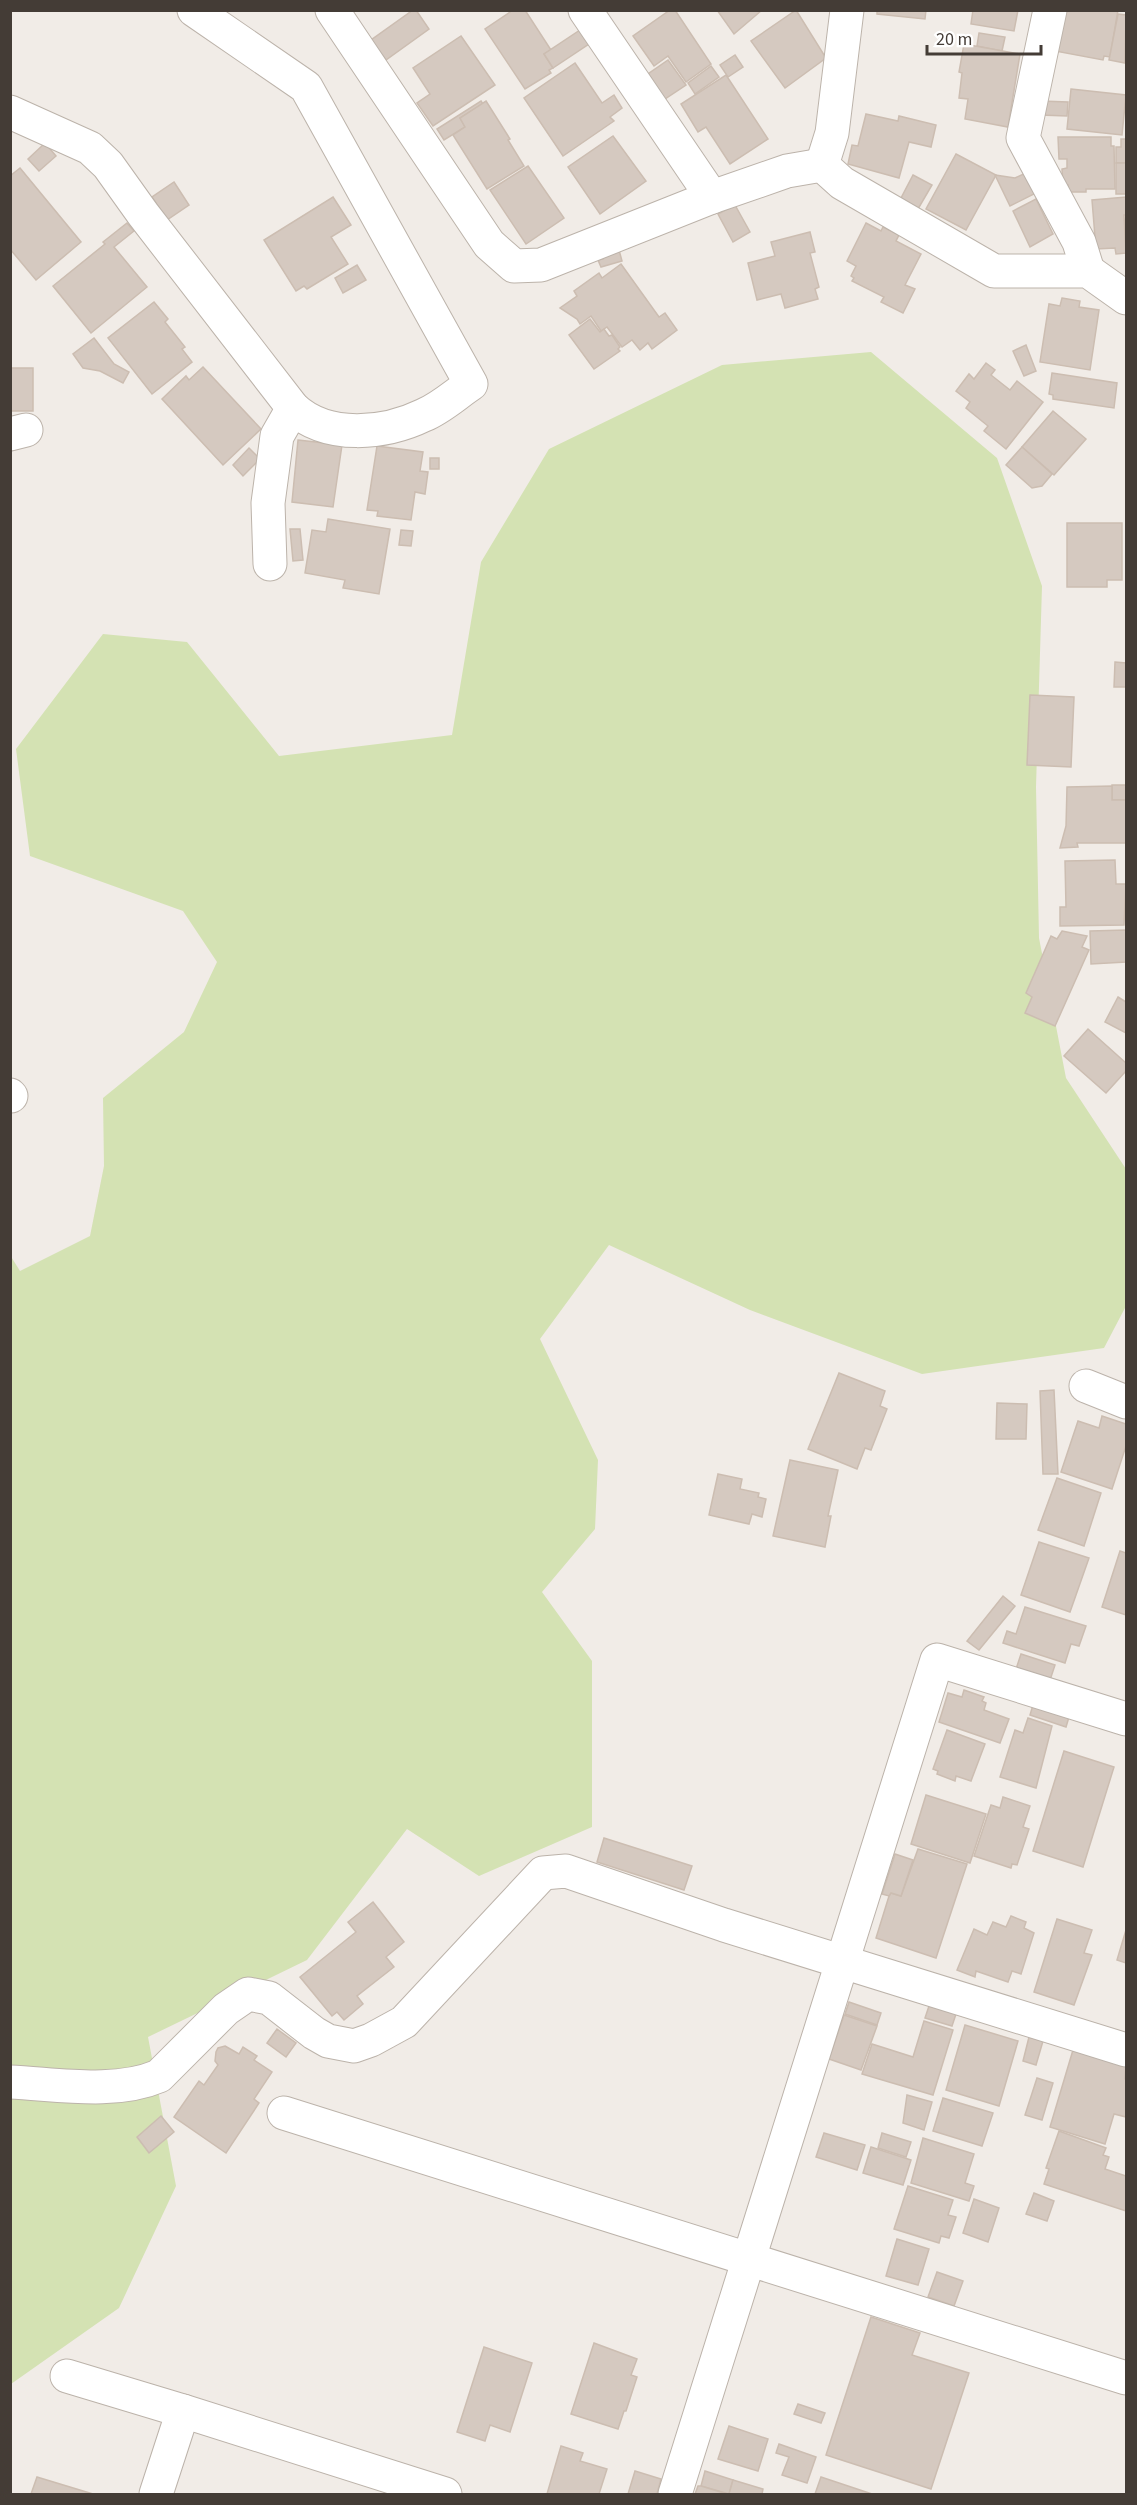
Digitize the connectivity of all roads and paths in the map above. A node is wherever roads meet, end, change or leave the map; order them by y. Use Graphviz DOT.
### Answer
graph roads {
  1 [pos="194,10"];
  2 [pos="332,10"];
  3 [pos="585,10"];
  4 [pos="847,10"];
  5 [pos="1050,10"];
  6 [pos="10,112"];
  7 [pos="822,165"];
  8 [pos="711,197"];
  9 [pos="1088,271"];
  10 [pos="1126,298"];
  11 [pos="293,408"];
  12 [pos="270,564"];
  13 [pos="1086,1386"];
  14 [pos="1126,1402"];
  15 [pos="1126,1719"];
  16 [pos="843,1962"];
  17 [pos="1126,2050"];
  18 [pos="10,2082"];
  19 [pos="284,2113"];
  20 [pos="750,2259"];
  21 [pos="67,2376"];
  22 [pos="1126,2378"];
  23 [pos="183,2411"];
  24 [pos="156,2494"];
  25 [pos="445,2494"];
  26 [pos="675,2494"];
  1 -- 11 [label="street"];
  2 -- 8 [label="street"];
  3 -- 8 [label="street"];
  4 -- 7 [label="street"];
  5 -- 9 [label="street"];
  6 -- 11 [label="street"];
  7 -- 8 [label="street"];
  7 -- 9 [label="street"];
  9 -- 10 [label="street"];
  11 -- 12 [label="street"];
  13 -- 14 [label="street"];
  15 -- 16 [label="street"];
  16 -- 17 [label="street"];
  16 -- 18 [label="street"];
  16 -- 20 [label="street"];
  19 -- 20 [label="street"];
  20 -- 22 [label="street"];
  20 -- 26 [label="street"];
  21 -- 23 [label="street"];
  23 -- 24 [label="street"];
  23 -- 25 [label="street"];
}
